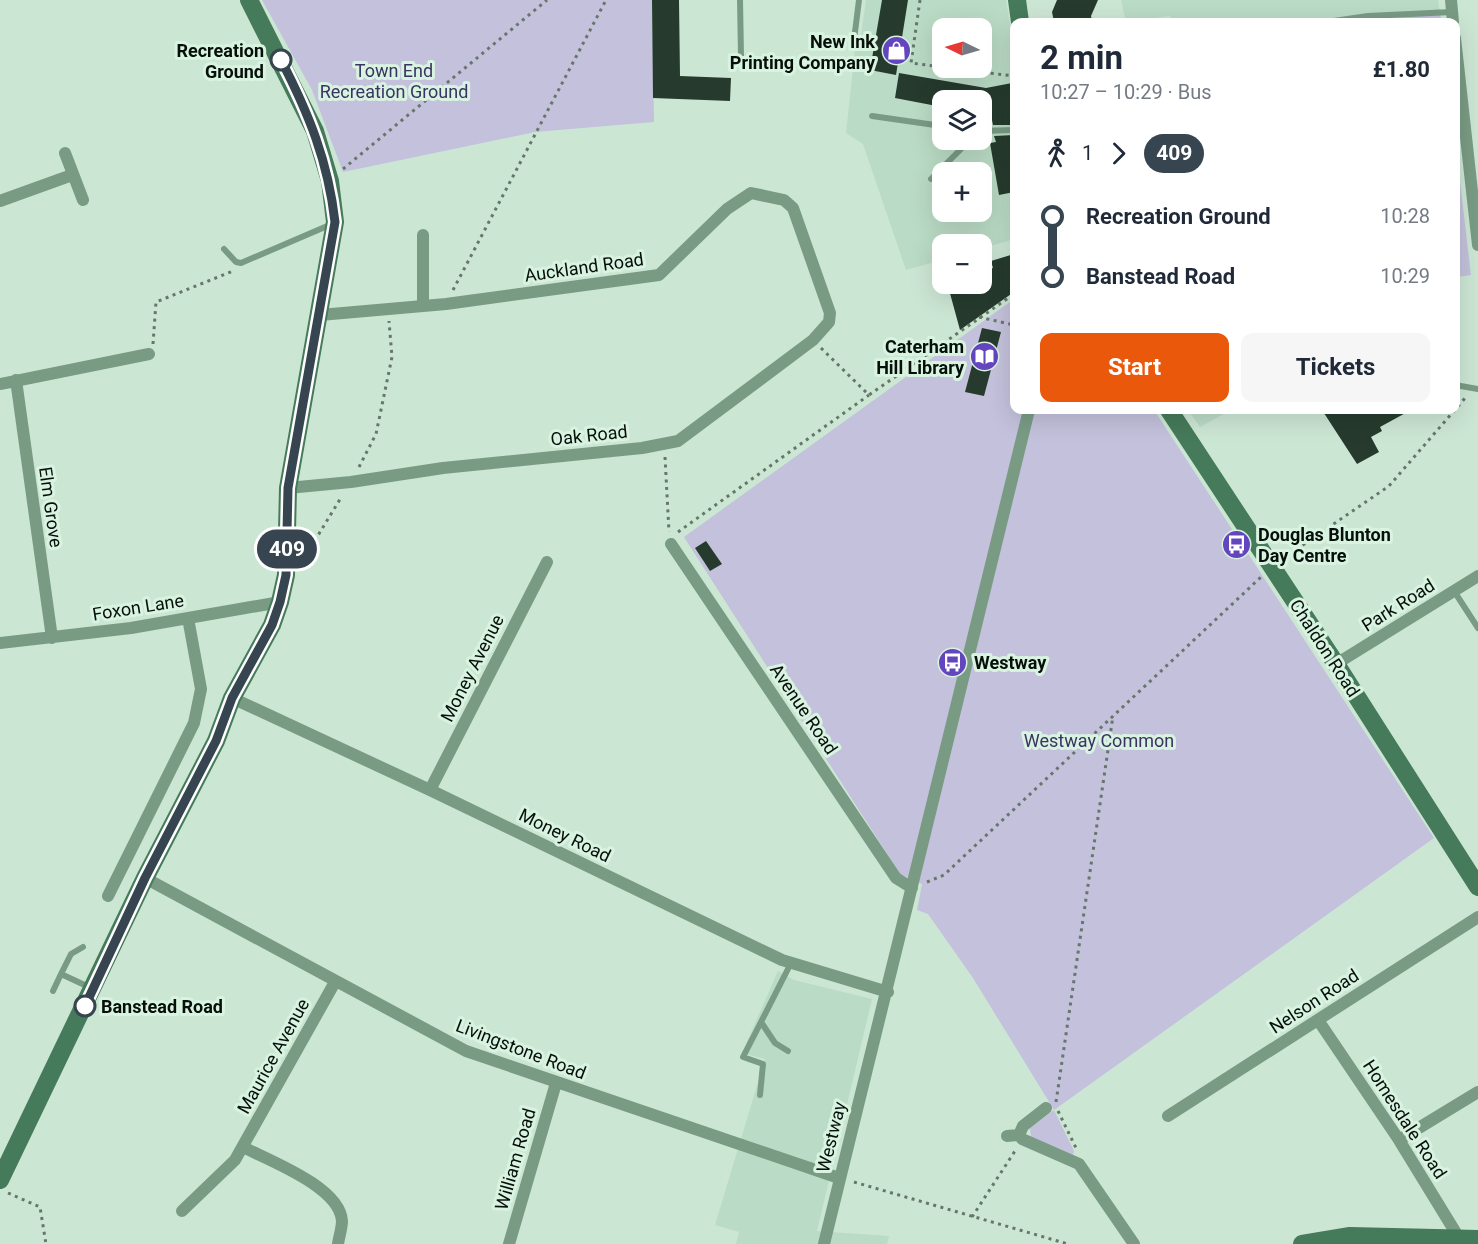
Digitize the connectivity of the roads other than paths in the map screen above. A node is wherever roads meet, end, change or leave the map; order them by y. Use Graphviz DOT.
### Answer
graph roads {
  1 [pos="249,0"];
  2 [pos="740,0"];
  3 [pos="859,0"];
  4 [pos="1017,0"];
  5 [pos="1452,12"];
  6 [pos="1019,18"];
  7 [pos="1354,18"];
  8 [pos="854,40"];
  9 [pos="741,57"];
  10 [pos="1460,83"];
  11 [pos="872,116"];
  12 [pos="932,125"];
  13 [pos="1010,130"];
  14 [pos="992,131"];
  15 [pos="960,150"];
  16 [pos="65,153"];
  17 [pos="72,175"];
  18 [pos="931,179"];
  19 [pos="83,200"];
  20 [pos="0,201"];
  21 [pos="335,222"];
  22 [pos="423,236"];
  23 [pos="1478,245"];
  24 [pos="224,249"];
  25 [pos="826,300"];
  26 [pos="423,306"];
  27 [pos="320,315"];
  28 [pos="149,354"];
  29 [pos="16,380"];
  30 [pos="0,384"];
  31 [pos="1460,386"];
  32 [pos="1475,389"];
  33 [pos="1028,414"];
  34 [pos="1172,414"];
  35 [pos="288,488"];
  36 [pos="671,544"];
  37 [pos="547,562"];
  38 [pos="1478,576"];
  39 [pos="1454,591"];
  40 [pos="280,602"];
  41 [pos="188,618"];
  42 [pos="1478,628"];
  43 [pos="52,638"];
  44 [pos="0,643"];
  45 [pos="1336,664"];
  46 [pos="232,698"];
  47 [pos="430,790"];
  48 [pos="145,878"];
  49 [pos="1478,887"];
  50 [pos="912,888"];
  51 [pos="108,896"];
  52 [pos="1478,916"];
  53 [pos="83,947"];
  54 [pos="791,963"];
  55 [pos="61,974"];
  56 [pos="335,982"];
  57 [pos="92,989"];
  58 [pos="53,991"];
  59 [pos="888,992"];
  60 [pos="1318,1020"];
  61 [pos="761,1022"];
  62 [pos="788,1051"];
  63 [pos="556,1083"];
  64 [pos="1478,1092"];
  65 [pos="760,1095"];
  66 [pos="1046,1108"];
  67 [pos="1168,1116"];
  68 [pos="1399,1140"];
  69 [pos="243,1147"];
  70 [pos="6,1155"];
  71 [pos="839,1178"];
  72 [pos="0,1180"];
  73 [pos="182,1211"];
  74 [pos="1459,1238"];
  75 [pos="1478,1239"];
  76 [pos="338,1244"];
  77 [pos="510,1244"];
  78 [pos="824,1244"];
  79 [pos="1134,1244"];
  80 [pos="1302,1244"];
  1 -- 21 [label="main road"];
  2 -- 9 [label="lane"];
  3 -- 8 [label="lane"];
  4 -- 6 [label="main road"];
  5 -- 7 [label="lane"];
  10 -- 23 [label="street"];
  11 -- 12 [label="lane"];
  13 -- 14 [label="lane"];
  15 -- 18 [label="lane"];
  16 -- 17 [label="street"];
  17 -- 19 [label="street"];
  17 -- 20 [label="street"];
  21 -- 24 [label="lane"];
  21 -- 27 [label="main road"];
  22 -- 26 [label="street"];
  25 -- 26 [label="street, Auckland Road"];
  25 -- 35 [label="street, Oak Road"];
  26 -- 27 [label="street, Auckland Road"];
  27 -- 35 [label="main road"];
  28 -- 29 [label="street"];
  29 -- 30 [label="street"];
  29 -- 43 [label="street, Elm Grove"];
  31 -- 32 [label="lane"];
  33 -- 50 [label="street, Westway"];
  34 -- 45 [label="main road, Chaldon Road"];
  35 -- 40 [label="main road"];
  36 -- 50 [label="street, Avenue Road"];
  37 -- 47 [label="street, Money Avenue"];
  38 -- 39 [label="street, Park Road"];
  39 -- 42 [label="lane"];
  39 -- 45 [label="street, Park Road"];
  40 -- 41 [label="street, Foxon Lane"];
  40 -- 46 [label="main road"];
  41 -- 43 [label="street, Foxon Lane"];
  41 -- 51 [label="street"];
  43 -- 44 [label="street, Foxon Lane"];
  45 -- 49 [label="main road, Chaldon Road"];
  46 -- 47 [label="street, Money Road"];
  46 -- 48 [label="main road"];
  47 -- 54 [label="street, Money Road"];
  48 -- 56 [label="street, Livingstone Road"];
  48 -- 57 [label="main road"];
  50 -- 59 [label="street, Westway"];
  52 -- 60 [label="street, Nelson Road"];
  53 -- 55 [label="lane"];
  54 -- 59 [label="street, Money Road"];
  54 -- 61 [label="lane"];
  55 -- 57 [label="lane"];
  55 -- 58 [label="lane"];
  56 -- 63 [label="street, Livingstone Road"];
  56 -- 69 [label="street, Maurice Avenue"];
  57 -- 70 [label="main road"];
  59 -- 71 [label="street, Westway"];
  60 -- 67 [label="street, Nelson Road"];
  60 -- 68 [label="street, Homesdale Road"];
  61 -- 62 [label="lane"];
  61 -- 65 [label="lane"];
  63 -- 71 [label="street, Livingstone Road"];
  63 -- 77 [label="street, William Road"];
  64 -- 68 [label="street"];
  66 -- 79 [label="street"];
  68 -- 74 [label="street, Homesdale Road"];
  69 -- 73 [label="street, Maurice Avenue"];
  69 -- 76 [label="street"];
  70 -- 72 [label="main road"];
  71 -- 78 [label="street, Westway"];
  74 -- 75 [label="main road"];
  74 -- 80 [label="main road"];
}
